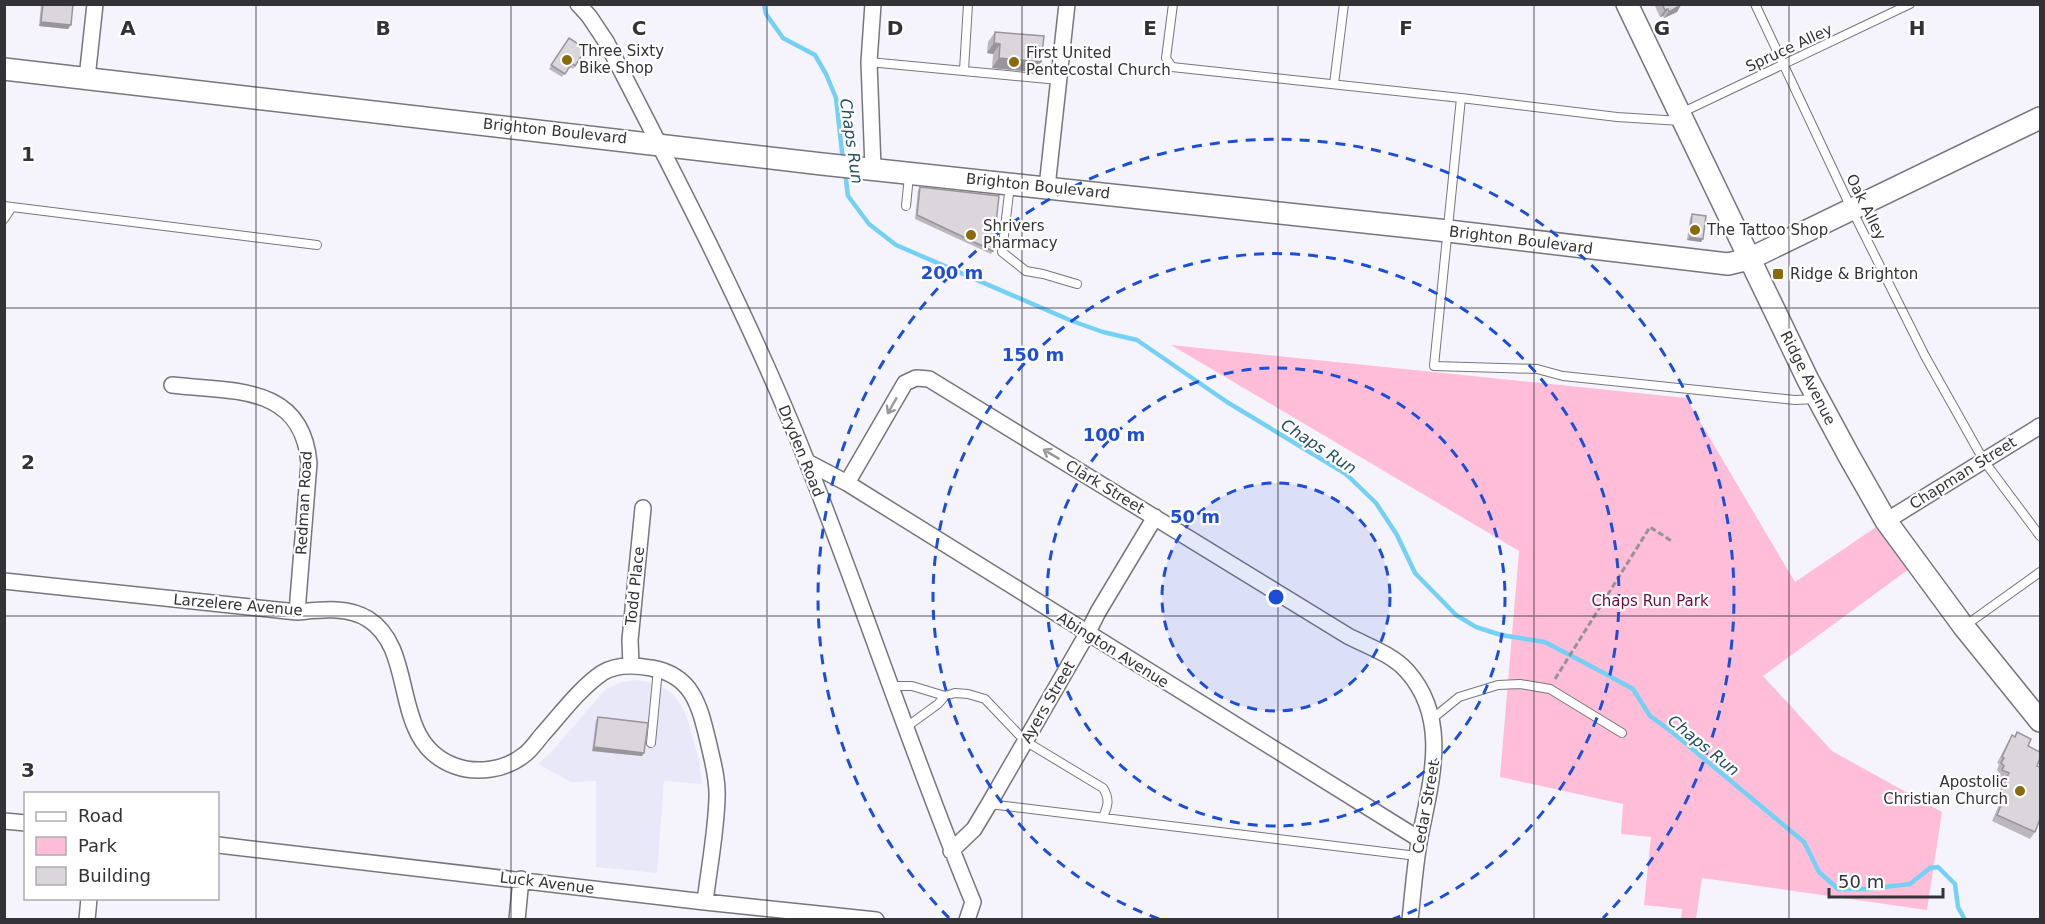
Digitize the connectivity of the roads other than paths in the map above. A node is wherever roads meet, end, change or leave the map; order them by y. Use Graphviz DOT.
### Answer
graph roads {
  1 [pos="95,4"];
  2 [pos="578,4"];
  3 [pos="873,4"];
  4 [pos="968,4"];
  5 [pos="1067,4"];
  6 [pos="1173,4"];
  7 [pos="1344,4"];
  8 [pos="1627,4"];
  9 [pos="1755,4"];
  10 [pos="1910,4"];
  11 [pos="869,62"];
  12 [pos="1785,65"];
  13 [pos="4,69"];
  14 [pos="963,70"];
  15 [pos="87,78"];
  16 [pos="1059,80"];
  17 [pos="1334,84"];
  18 [pos="1461,98"];
  19 [pos="1681,118"];
  20 [pos="2040,118"];
  21 [pos="658,143"];
  22 [pos="865,167"];
  23 [pos="909,172"];
  24 [pos="1011,183"];
  25 [pos="1047,187"];
  26 [pos="8,206"];
  27 [pos="906,206"];
  28 [pos="1852,210"];
  29 [pos="4,219"];
  30 [pos="1448,231"];
  31 [pos="317,244"];
  32 [pos="1749,260"];
  33 [pos="1077,284"];
  34 [pos="172,385"];
  35 [pos="1818,399"];
  36 [pos="2040,426"];
  37 [pos="1984,461"];
  38 [pos="807,462"];
  39 [pos="847,483"];
  40 [pos="643,508"];
  41 [pos="1155,517"];
  42 [pos="1887,521"];
  43 [pos="2040,536"];
  44 [pos="2040,572"];
  45 [pos="4,581"];
  46 [pos="297,612"];
  47 [pos="1964,627"];
  48 [pos="1088,634"];
  49 [pos="631,665"];
  50 [pos="658,669"];
  51 [pos="890,686"];
  52 [pos="945,696"];
  53 [pos="1424,696"];
  54 [pos="1432,719"];
  55 [pos="2040,721"];
  56 [pos="905,728"];
  57 [pos="1622,733"];
  58 [pos="1025,741"];
  59 [pos="651,743"];
  60 [pos="989,804"];
  61 [pos="1103,817"];
  62 [pos="4,820"];
  63 [pos="24,823"];
  64 [pos="1419,839"];
  65 [pos="219,845"];
  66 [pos="951,851"];
  67 [pos="1417,856"];
  68 [pos="521,879"];
  69 [pos="89,900"];
  70 [pos="705,902"];
  71 [pos="87,920"];
  72 [pos="517,920"];
  73 [pos="876,920"];
  74 [pos="967,920"];
  75 [pos="1410,920"];
  1 -- 15 [label="street"];
  2 -- 21 [label="street, Dryden Road"];
  3 -- 11 [label="street"];
  4 -- 14 [label="lane"];
  5 -- 16 [label="street"];
  6 -- 17 [label="lane"];
  7 -- 17 [label="lane"];
  8 -- 19 [label="street, Ridge Avenue"];
  9 -- 12 [label="lane, Oak Alley"];
  10 -- 12 [label="lane, Spruce Alley"];
  11 -- 14 [label="lane"];
  11 -- 22 [label="street"];
  12 -- 19 [label="lane, Spruce Alley"];
  12 -- 28 [label="lane, Oak Alley"];
  13 -- 15 [label="street, Brighton Boulevard"];
  14 -- 16 [label="lane"];
  15 -- 21 [label="street, Brighton Boulevard"];
  16 -- 25 [label="street"];
  17 -- 18 [label="lane"];
  18 -- 19 [label="lane"];
  18 -- 30 [label="lane"];
  19 -- 32 [label="street, Ridge Avenue"];
  20 -- 28 [label="street, Brighton Boulevard"];
  21 -- 22 [label="street, Brighton Boulevard"];
  21 -- 38 [label="street, Dryden Road"];
  22 -- 23 [label="street, Brighton Boulevard"];
  23 -- 24 [label="street, Brighton Boulevard"];
  23 -- 27 [label="lane"];
  24 -- 25 [label="street, Brighton Boulevard"];
  24 -- 33 [label="lane"];
  25 -- 30 [label="street, Brighton Boulevard"];
  26 -- 29 [label="lane"];
  26 -- 31 [label="lane"];
  28 -- 32 [label="street, Brighton Boulevard"];
  28 -- 37 [label="lane, Oak Alley"];
  30 -- 32 [label="street, Brighton Boulevard"];
  30 -- 35 [label="lane"];
  32 -- 35 [label="street, Ridge Avenue"];
  34 -- 46 [label="street, Redman Road"];
  35 -- 42 [label="street, Ridge Avenue"];
  36 -- 37 [label="street, Chapman Street"];
  37 -- 42 [label="street, Chapman Street"];
  37 -- 43 [label="lane, Oak Alley"];
  38 -- 39 [label="street, Abington Avenue"];
  38 -- 51 [label="street, Dryden Road"];
  41 -- 39 [label="street, Clark Street, one-way"];
  39 -- 48 [label="street, Abington Avenue"];
  40 -- 49 [label="street, Todd Place"];
  41 -- 48 [label="street, Ayers Street"];
  41 -- 53 [label="street, Clark Street"];
  42 -- 47 [label="street, Ridge Avenue"];
  44 -- 47 [label="lane"];
  45 -- 46 [label="street, Larzelere Avenue"];
  46 -- 49 [label="street, Larzelere Avenue"];
  47 -- 55 [label="street, Ridge Avenue"];
  48 -- 58 [label="street, Ayers Street"];
  48 -- 64 [label="street, Abington Avenue"];
  49 -- 50 [label="street, Larzelere Avenue"];
  50 -- 59 [label="lane"];
  50 -- 70 [label="street, Larzelere Avenue"];
  51 -- 52 [label="lane"];
  51 -- 56 [label="street, Dryden Road"];
  52 -- 56 [label="lane"];
  52 -- 58 [label="lane"];
  53 -- 54 [label="street, Cedar Street"];
  54 -- 57 [label="lane"];
  54 -- 64 [label="street, Cedar Street"];
  56 -- 66 [label="street, Dryden Road"];
  58 -- 60 [label="street, Ayers Street"];
  58 -- 61 [label="lane"];
  60 -- 61 [label="lane"];
  60 -- 66 [label="street, Ayers Street"];
  61 -- 67 [label="lane"];
  62 -- 63 [label="street"];
  64 -- 67 [label="street, Cedar Street"];
  65 -- 68 [label="street, Luck Avenue"];
  66 -- 74 [label="street, Dryden Road"];
  67 -- 75 [label="street, Cedar Street"];
  68 -- 70 [label="street, Luck Avenue"];
  68 -- 72 [label="street"];
  69 -- 71 [label="street"];
  70 -- 73 [label="street, Luck Avenue"];
}
